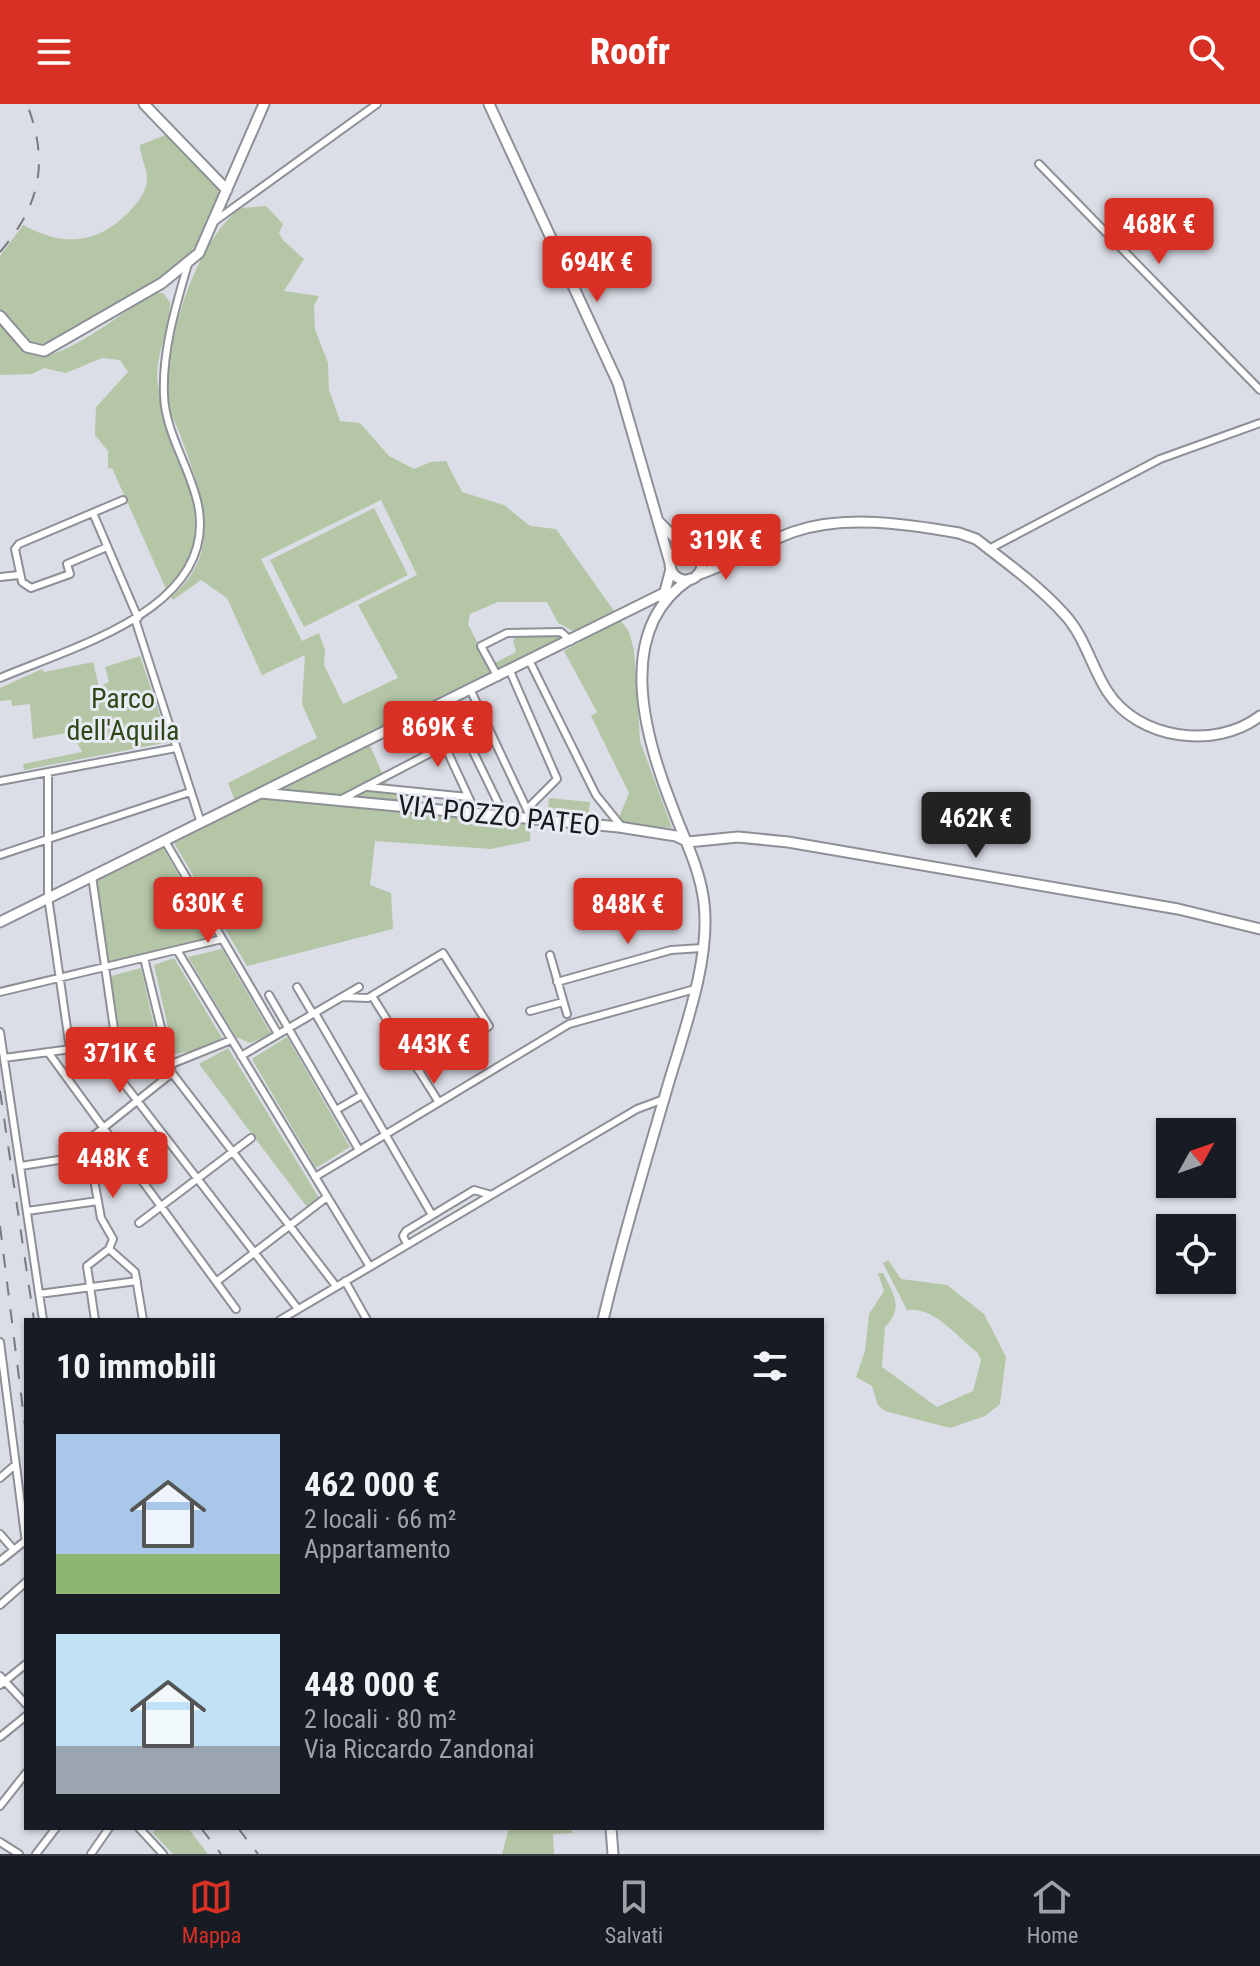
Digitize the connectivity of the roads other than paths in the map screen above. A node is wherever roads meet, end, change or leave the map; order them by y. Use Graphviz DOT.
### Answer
graph roads {
  1 [pos="144,104"];
  2 [pos="264,104"];
  3 [pos="377,104"];
  4 [pos="489,104"];
  5 [pos="1039,164"];
  6 [pos="227,190"];
  7 [pos="215,221"];
  8 [pos="188,264"];
  9 [pos="0,316"];
  10 [pos="1260,390"];
  11 [pos="1260,423"];
  12 [pos="123,500"];
  13 [pos="93,513"];
  14 [pos="658,520"];
  15 [pos="107,547"];
  16 [pos="685,548"];
  17 [pos="989,549"];
  18 [pos="699,554"];
  19 [pos="742,556"];
  20 [pos="671,566"];
  21 [pos="19,575"];
  22 [pos="0,577"];
  23 [pos="694,577"];
  24 [pos="663,598"];
  25 [pos="136,619"];
  26 [pos="571,641"];
  27 [pos="530,662"];
  28 [pos="510,671"];
  29 [pos="498,677"];
  30 [pos="0,678"];
  31 [pos="471,691"];
  32 [pos="449,702"];
  33 [pos="429,712"];
  34 [pos="1260,716"];
  35 [pos="444,746"];
  36 [pos="176,748"];
  37 [pos="48,772"];
  38 [pos="0,781"];
  39 [pos="366,786"];
  40 [pos="190,792"];
  41 [pos="261,793"];
  42 [pos="468,797"];
  43 [pos="342,799"];
  44 [pos="476,813"];
  45 [pos="529,814"];
  46 [pos="504,815"];
  47 [pos="201,823"];
  48 [pos="622,827"];
  49 [pos="47,839"];
  50 [pos="165,841"];
  51 [pos="688,842"];
  52 [pos="0,855"];
  53 [pos="92,876"];
  54 [pos="48,897"];
  55 [pos="0,922"];
  56 [pos="1260,929"];
  57 [pos="222,939"];
  58 [pos="702,948"];
  59 [pos="177,950"];
  60 [pos="550,955"];
  61 [pos="144,958"];
  62 [pos="105,967"];
  63 [pos="59,978"];
  64 [pos="557,982"];
  65 [pos="297,987"];
  66 [pos="359,987"];
  67 [pos="695,989"];
  68 [pos="0,992"];
  69 [pos="269,995"];
  70 [pos="372,996"];
  71 [pos="342,997"];
  72 [pos="563,1002"];
  73 [pos="530,1011"];
  74 [pos="314,1013"];
  75 [pos="567,1014"];
  76 [pos="288,1028"];
  77 [pos="0,1032"];
  78 [pos="278,1034"];
  79 [pos="231,1040"];
  80 [pos="95,1046"];
  81 [pos="70,1049"];
  82 [pos="48,1052"];
  83 [pos="241,1056"];
  84 [pos="4,1058"];
  85 [pos="169,1065"];
  86 [pos="418,1070"];
  87 [pos="172,1073"];
  88 [pos="362,1095"];
  89 [pos="664,1099"];
  90 [pos="438,1101"];
  91 [pos="136,1102"];
  92 [pos="336,1110"];
  93 [pos="103,1129"];
  94 [pos="385,1134"];
  95 [pos="251,1138"];
  96 [pos="359,1150"];
  97 [pos="233,1152"];
  98 [pos="90,1155"];
  99 [pos="21,1166"];
  100 [pos="315,1177"];
  101 [pos="197,1180"];
  102 [pos="491,1195"];
  103 [pos="327,1197"];
  104 [pos="98,1201"];
  105 [pos="161,1208"];
  106 [pos="27,1211"];
  107 [pos="432,1215"];
  108 [pos="139,1223"];
  109 [pos="290,1226"];
  110 [pos="407,1244"];
  111 [pos="109,1249"];
  112 [pos="254,1253"];
  113 [pos="370,1267"];
  114 [pos="137,1281"];
  115 [pos="345,1281"];
  116 [pos="216,1282"];
  117 [pos="336,1286"];
  118 [pos="90,1287"];
  119 [pos="39,1294"];
  120 [pos="236,1309"];
  121 [pos="298,1309"];
  122 [pos="43,1318"];
  123 [pos="95,1318"];
  124 [pos="143,1318"];
  125 [pos="283,1318"];
  126 [pos="366,1318"];
  127 [pos="604,1318"];
  128 [pos="0,1342"];
  129 [pos="1,1359"];
  130 [pos="0,1389"];
  131 [pos="7,1396"];
  132 [pos="0,1403"];
  133 [pos="16,1465"];
  134 [pos="0,1478"];
  135 [pos="24,1527"];
  136 [pos="0,1534"];
  137 [pos="24,1543"];
  138 [pos="14,1550"];
  139 [pos="0,1561"];
  140 [pos="24,1584"];
  141 [pos="0,1605"];
  142 [pos="24,1665"];
  143 [pos="2,1681"];
  144 [pos="24,1702"];
  145 [pos="24,1718"];
  146 [pos="0,1737"];
  147 [pos="24,1777"];
  148 [pos="0,1806"];
  149 [pos="54,1830"];
  150 [pos="108,1830"];
  151 [pos="140,1830"];
  152 [pos="611,1830"];
  153 [pos="0,1842"];
  154 [pos="155,1851"];
  155 [pos="19,1854"];
  156 [pos="36,1854"];
  157 [pos="91,1854"];
  158 [pos="163,1854"];
  159 [pos="613,1854"];
  1 -- 6 [label="street"];
  2 -- 6 [label="street"];
  3 -- 7 [label="street"];
  4 -- 14 [label="street"];
  5 -- 10 [label="street"];
  6 -- 7 [label="street"];
  7 -- 8 [label="street"];
  8 -- 9 [label="street"];
  8 -- 25 [label="street"];
  11 -- 17 [label="street"];
  12 -- 13 [label="street"];
  13 -- 15 [label="street"];
  13 -- 21 [label="street"];
  14 -- 16 [label="street"];
  14 -- 20 [label="street"];
  15 -- 21 [label="street"];
  15 -- 25 [label="street"];
  16 -- 18 [label="street"];
  16 -- 20 [label="street"];
  17 -- 19 [label="street"];
  17 -- 34 [label="street"];
  18 -- 19 [label="street"];
  18 -- 23 [label="street"];
  19 -- 23 [label="street"];
  20 -- 23 [label="street"];
  20 -- 24 [label="street"];
  21 -- 22 [label="street"];
  23 -- 24 [label="street"];
  24 -- 26 [label="street"];
  24 -- 51 [label="street"];
  25 -- 30 [label="street"];
  25 -- 36 [label="street"];
  26 -- 27 [label="street"];
  26 -- 29 [label="street"];
  27 -- 28 [label="street"];
  27 -- 48 [label="street"];
  28 -- 29 [label="street"];
  28 -- 45 [label="street"];
  29 -- 31 [label="street"];
  31 -- 32 [label="street"];
  31 -- 45 [label="street"];
  32 -- 33 [label="street"];
  32 -- 46 [label="street"];
  33 -- 35 [label="street"];
  33 -- 41 [label="street"];
  35 -- 39 [label="street"];
  35 -- 42 [label="street"];
  36 -- 37 [label="street"];
  36 -- 40 [label="street"];
  37 -- 38 [label="street"];
  37 -- 49 [label="street"];
  39 -- 42 [label="street, VIA POZZO PATEO"];
  39 -- 43 [label="street"];
  40 -- 47 [label="street"];
  40 -- 49 [label="street"];
  41 -- 43 [label="street, VIA POZZO PATEO"];
  41 -- 47 [label="street"];
  42 -- 44 [label="street"];
  43 -- 44 [label="street, VIA POZZO PATEO"];
  44 -- 46 [label="street, VIA POZZO PATEO"];
  45 -- 46 [label="street, VIA POZZO PATEO"];
  45 -- 48 [label="street, VIA POZZO PATEO"];
  47 -- 50 [label="street"];
  48 -- 51 [label="street, VIA POZZO PATEO"];
  49 -- 52 [label="street"];
  49 -- 54 [label="street"];
  50 -- 53 [label="street"];
  50 -- 57 [label="street"];
  51 -- 56 [label="street"];
  51 -- 58 [label="street"];
  53 -- 54 [label="street"];
  53 -- 62 [label="street"];
  54 -- 55 [label="street"];
  54 -- 63 [label="street"];
  57 -- 59 [label="street"];
  57 -- 78 [label="street"];
  58 -- 64 [label="street"];
  58 -- 67 [label="street"];
  59 -- 61 [label="street"];
  59 -- 79 [label="street"];
  60 -- 64 [label="street"];
  61 -- 62 [label="street"];
  61 -- 85 [label="street"];
  62 -- 63 [label="street"];
  62 -- 80 [label="street"];
  63 -- 68 [label="street"];
  63 -- 81 [label="street"];
  64 -- 72 [label="street"];
  65 -- 74 [label="street"];
  66 -- 71 [label="street"];
  67 -- 89 [label="street"];
  67 -- 90 [label="street"];
  69 -- 76 [label="street"];
  70 -- 71 [label="street"];
  70 -- 86 [label="street"];
  70 -- 86 [label="street"];
  71 -- 74 [label="street"];
  72 -- 73 [label="street"];
  72 -- 75 [label="street"];
  74 -- 76 [label="street"];
  74 -- 88 [label="street"];
  76 -- 78 [label="street"];
  76 -- 92 [label="street"];
  77 -- 84 [label="street"];
  78 -- 83 [label="street"];
  79 -- 83 [label="street"];
  79 -- 85 [label="street"];
  80 -- 81 [label="street"];
  80 -- 91 [label="street"];
  81 -- 82 [label="street"];
  82 -- 84 [label="street"];
  82 -- 93 [label="street"];
  83 -- 100 [label="street"];
  84 -- 99 [label="street"];
  85 -- 87 [label="street"];
  86 -- 90 [label="street"];
  87 -- 91 [label="street"];
  87 -- 97 [label="street"];
  88 -- 92 [label="street"];
  88 -- 94 [label="street"];
  89 -- 102 [label="street"];
  89 -- 127 [label="street"];
  90 -- 94 [label="street"];
  91 -- 93 [label="street"];
  91 -- 101 [label="street"];
  92 -- 96 [label="street"];
  93 -- 98 [label="street"];
  93 -- 105 [label="street"];
  94 -- 96 [label="street"];
  94 -- 107 [label="street"];
  95 -- 97 [label="street"];
  96 -- 100 [label="street"];
  97 -- 101 [label="street"];
  97 -- 109 [label="street"];
  98 -- 99 [label="street"];
  98 -- 104 [label="street"];
  99 -- 106 [label="street"];
  100 -- 103 [label="street"];
  101 -- 105 [label="street"];
  101 -- 112 [label="street"];
  102 -- 107 [label="street"];
  102 -- 110 [label="street"];
  103 -- 109 [label="street"];
  103 -- 113 [label="street"];
  104 -- 106 [label="street"];
  104 -- 111 [label="street"];
  105 -- 108 [label="street"];
  105 -- 116 [label="street"];
  106 -- 119 [label="street"];
  107 -- 110 [label="street"];
  109 -- 112 [label="street"];
  109 -- 117 [label="street"];
  110 -- 113 [label="street"];
  111 -- 114 [label="street"];
  111 -- 118 [label="street"];
  112 -- 116 [label="street"];
  112 -- 121 [label="street"];
  113 -- 115 [label="street"];
  114 -- 118 [label="street"];
  114 -- 124 [label="street"];
  115 -- 117 [label="street"];
  115 -- 126 [label="street"];
  116 -- 120 [label="street"];
  117 -- 121 [label="street"];
  118 -- 119 [label="street"];
  118 -- 123 [label="street"];
  119 -- 122 [label="street"];
  121 -- 125 [label="street"];
  128 -- 129 [label="street"];
  129 -- 131 [label="street"];
  130 -- 131 [label="street"];
  131 -- 132 [label="street"];
  131 -- 133 [label="street"];
  133 -- 134 [label="street"];
  133 -- 135 [label="street"];
  136 -- 138 [label="street"];
  137 -- 138 [label="street"];
  138 -- 139 [label="street"];
  140 -- 141 [label="street"];
  142 -- 143 [label="street"];
  143 -- 144 [label="street"];
  145 -- 146 [label="street"];
  147 -- 148 [label="street"];
  149 -- 156 [label="street"];
  150 -- 157 [label="street"];
  151 -- 154 [label="street"];
  152 -- 159 [label="street"];
  153 -- 155 [label="street"];
  154 -- 158 [label="street"];
}
